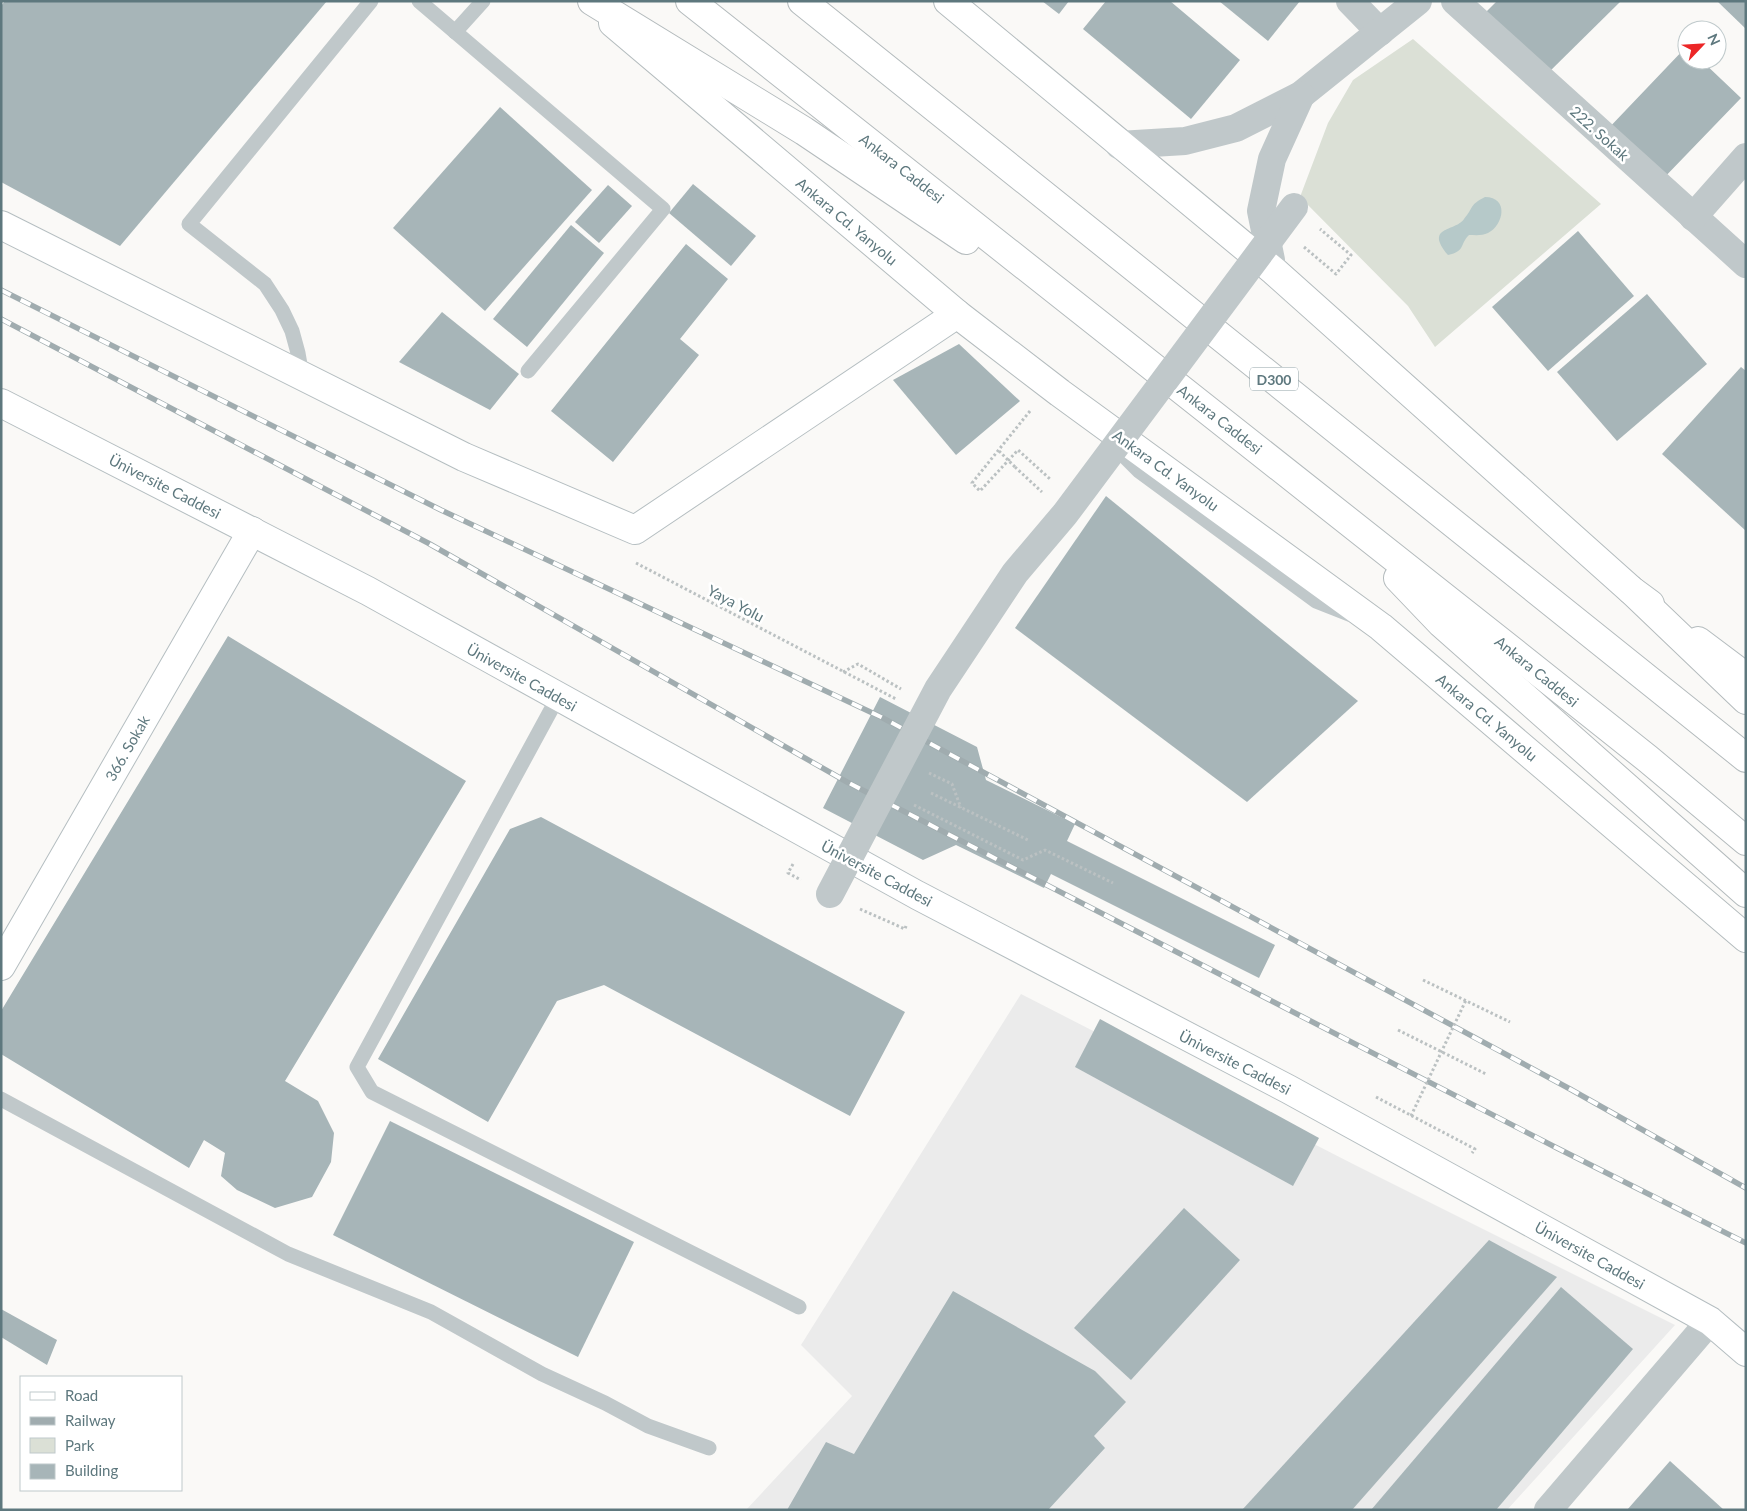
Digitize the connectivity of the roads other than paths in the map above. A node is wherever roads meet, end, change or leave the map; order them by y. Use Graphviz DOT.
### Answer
graph roads {
  1 [pos="371,1"];
  2 [pos="483,1"];
  3 [pos="587,1"];
  4 [pos="592,1"];
  5 [pos="690,1"];
  6 [pos="802,1"];
  7 [pos="948,1"];
  8 [pos="1350,1"];
  9 [pos="1418,1"];
  10 [pos="1455,1"];
  11 [pos="429,4"];
  12 [pos="455,32"];
  13 [pos="1380,32"];
  14 [pos="1301,95"];
  15 [pos="1119,145"];
  16 [pos="1746,157"];
  17 [pos="1294,207"];
  18 [pos="1693,217"];
  19 [pos="1,225"];
  20 [pos="1746,264"];
  21 [pos="1274,272"];
  22 [pos="957,314"];
  23 [pos="1141,357"];
  24 [pos="528,371"];
  25 [pos="302,376"];
  26 [pos="1,403"];
  27 [pos="1318,496"];
  28 [pos="252,531"];
  29 [pos="1632,590"];
  30 [pos="1746,677"];
  31 [pos="558,697"];
  32 [pos="1746,700"];
  33 [pos="1746,758"];
  34 [pos="1746,841"];
  35 [pos="1746,893"];
  36 [pos="830,894"];
  37 [pos="1746,938"];
  38 [pos="1,966"];
  39 [pos="1,1098"];
  40 [pos="799,1307"];
  41 [pos="1710,1322"];
  42 [pos="1746,1336"];
  43 [pos="1746,1352"];
  44 [pos="709,1448"];
  45 [pos="1548,1510"];
  1 -- 25 [label="lane"];
  2 -- 12 [label="lane"];
  3 -- 22 [label="main road, Ankara Cd. Yanyolu"];
  4 -- 23 [label="main road"];
  5 -- 23 [label="main road, Ankara Caddesi"];
  6 -- 33 [label="main road, D300"];
  7 -- 15 [label="main road"];
  8 -- 13 [label="street"];
  9 -- 13 [label="street"];
  10 -- 18 [label="street, 222. Sokak"];
  11 -- 12 [label="lane"];
  12 -- 24 [label="lane"];
  13 -- 14 [label="street"];
  14 -- 15 [label="street"];
  14 -- 21 [label="street"];
  15 -- 21 [label="main road"];
  16 -- 18 [label="street"];
  17 -- 36 [label="street, bridge"];
  18 -- 20 [label="street, 222. Sokak"];
  19 -- 25 [label="main road"];
  21 -- 29 [label="main road"];
  22 -- 25 [label="main road"];
  22 -- 37 [label="main road, Ankara Cd. Yanyolu"];
  23 -- 27 [label="main road, Ankara Caddesi"];
  26 -- 28 [label="main road, Üniversite Caddesi"];
  27 -- 34 [label="main road, Ankara Caddesi"];
  27 -- 35 [label="main road"];
  28 -- 31 [label="main road, Üniversite Caddesi"];
  28 -- 38 [label="main road, 366. Sokak"];
  29 -- 30 [label="main road"];
  29 -- 32 [label="main road"];
  31 -- 40 [label="lane"];
  31 -- 41 [label="main road, Üniversite Caddesi"];
  39 -- 44 [label="lane"];
  41 -- 42 [label="main road"];
  41 -- 43 [label="main road, Üniversite Caddesi"];
  41 -- 45 [label="street"];
}
